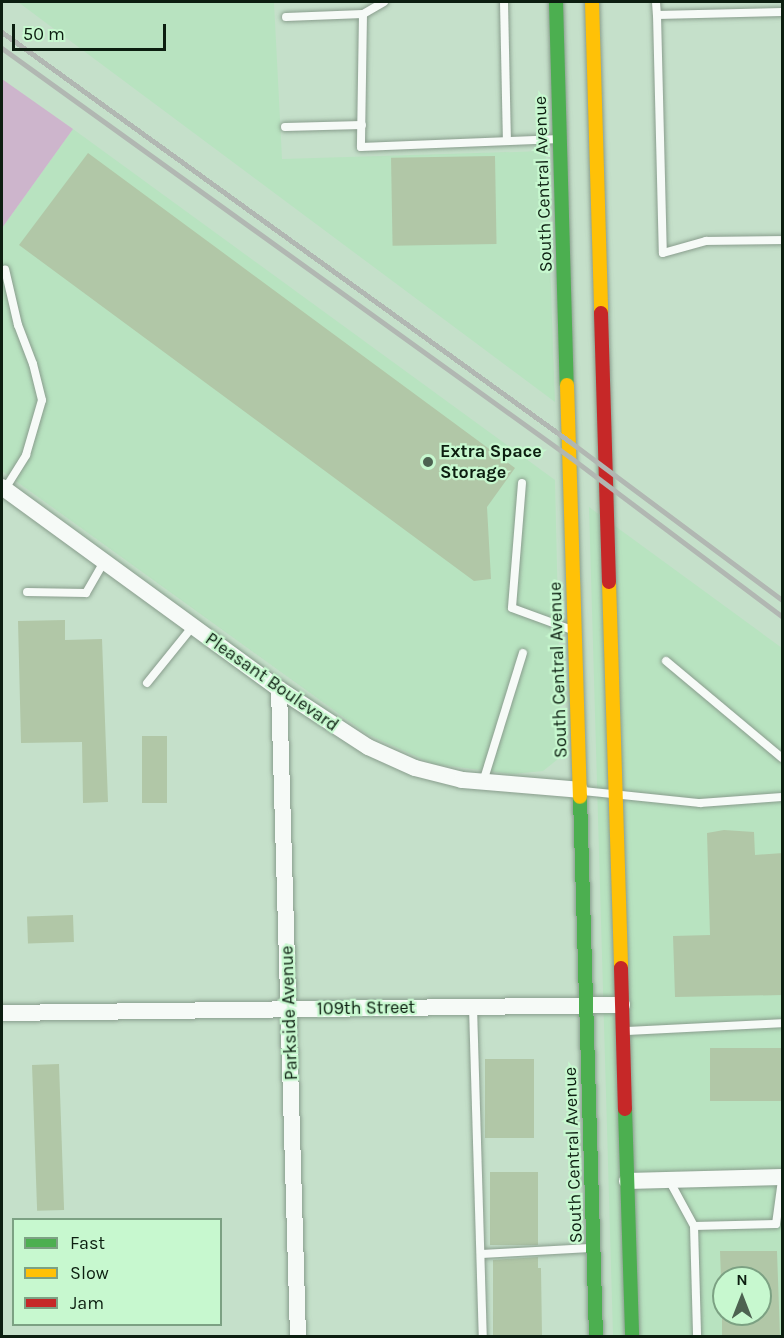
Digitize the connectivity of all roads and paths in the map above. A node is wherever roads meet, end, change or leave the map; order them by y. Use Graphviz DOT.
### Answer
graph roads {
  1 [pos="384,2"];
  2 [pos="504,2"];
  3 [pos="556,2"];
  4 [pos="592,2"];
  5 [pos="656,2"];
  6 [pos="783,12"];
  7 [pos="363,14"];
  8 [pos="657,15"];
  9 [pos="286,17"];
  10 [pos="362,125"];
  11 [pos="285,127"];
  12 [pos="560,139"];
  13 [pos="507,141"];
  14 [pos="783,240"];
  15 [pos="5,269"];
  16 [pos="522,483"];
  17 [pos="3,488"];
  18 [pos="105,560"];
  19 [pos="27,592"];
  20 [pos="193,626"];
  21 [pos="575,631"];
  22 [pos="523,653"];
  23 [pos="666,661"];
  24 [pos="147,683"];
  25 [pos="279,689"];
  26 [pos="783,758"];
  27 [pos="483,783"];
  28 [pos="580,790"];
  29 [pos="616,796"];
  30 [pos="783,797"];
  31 [pos="586,1005"];
  32 [pos="622,1005"];
  33 [pos="473,1007"];
  34 [pos="290,1009"];
  35 [pos="2,1013"];
  36 [pos="783,1023"];
  37 [pos="622,1032"];
  38 [pos="783,1179"];
  39 [pos="669,1180"];
  40 [pos="627,1181"];
  41 [pos="694,1226"];
  42 [pos="594,1247"];
  43 [pos="481,1254"];
  44 [pos="298,1336"];
  45 [pos="483,1336"];
  46 [pos="596,1336"];
  47 [pos="632,1336"];
  48 [pos="697,1336"];
  1 -- 7 [label="lane"];
  2 -- 13 [label="lane"];
  3 -- 12 [label="street, South Central Avenue"];
  4 -- 29 [label="street"];
  5 -- 8 [label="lane"];
  6 -- 8 [label="lane"];
  7 -- 9 [label="lane"];
  7 -- 10 [label="lane"];
  8 -- 14 [label="lane"];
  10 -- 11 [label="lane"];
  10 -- 13 [label="lane"];
  12 -- 13 [label="lane"];
  12 -- 21 [label="street, South Central Avenue"];
  15 -- 17 [label="lane"];
  16 -- 21 [label="lane"];
  17 -- 18 [label="street, Pleasant Boulevard"];
  18 -- 19 [label="lane"];
  18 -- 20 [label="street, Pleasant Boulevard"];
  20 -- 24 [label="lane"];
  20 -- 25 [label="street, Pleasant Boulevard"];
  21 -- 28 [label="street, South Central Avenue"];
  22 -- 27 [label="lane"];
  23 -- 26 [label="lane"];
  25 -- 27 [label="street, Pleasant Boulevard"];
  25 -- 34 [label="street, Parkside Avenue"];
  27 -- 28 [label="street, Pleasant Boulevard"];
  28 -- 29 [label="lane"];
  28 -- 31 [label="street, South Central Avenue"];
  29 -- 30 [label="lane"];
  29 -- 32 [label="street"];
  31 -- 32 [label="street, 109th Street"];
  31 -- 33 [label="street, 109th Street"];
  31 -- 42 [label="street, South Central Avenue"];
  32 -- 37 [label="street"];
  33 -- 34 [label="street, 109th Street"];
  33 -- 43 [label="lane"];
  34 -- 35 [label="street, 109th Street"];
  34 -- 44 [label="street, Parkside Avenue"];
  36 -- 37 [label="lane"];
  37 -- 40 [label="street"];
  38 -- 39 [label="street"];
  38 -- 41 [label="lane"];
  39 -- 40 [label="street"];
  39 -- 41 [label="lane"];
  40 -- 47 [label="street"];
  41 -- 48 [label="lane"];
  42 -- 43 [label="lane"];
  42 -- 46 [label="street, South Central Avenue"];
  43 -- 45 [label="lane"];
}
